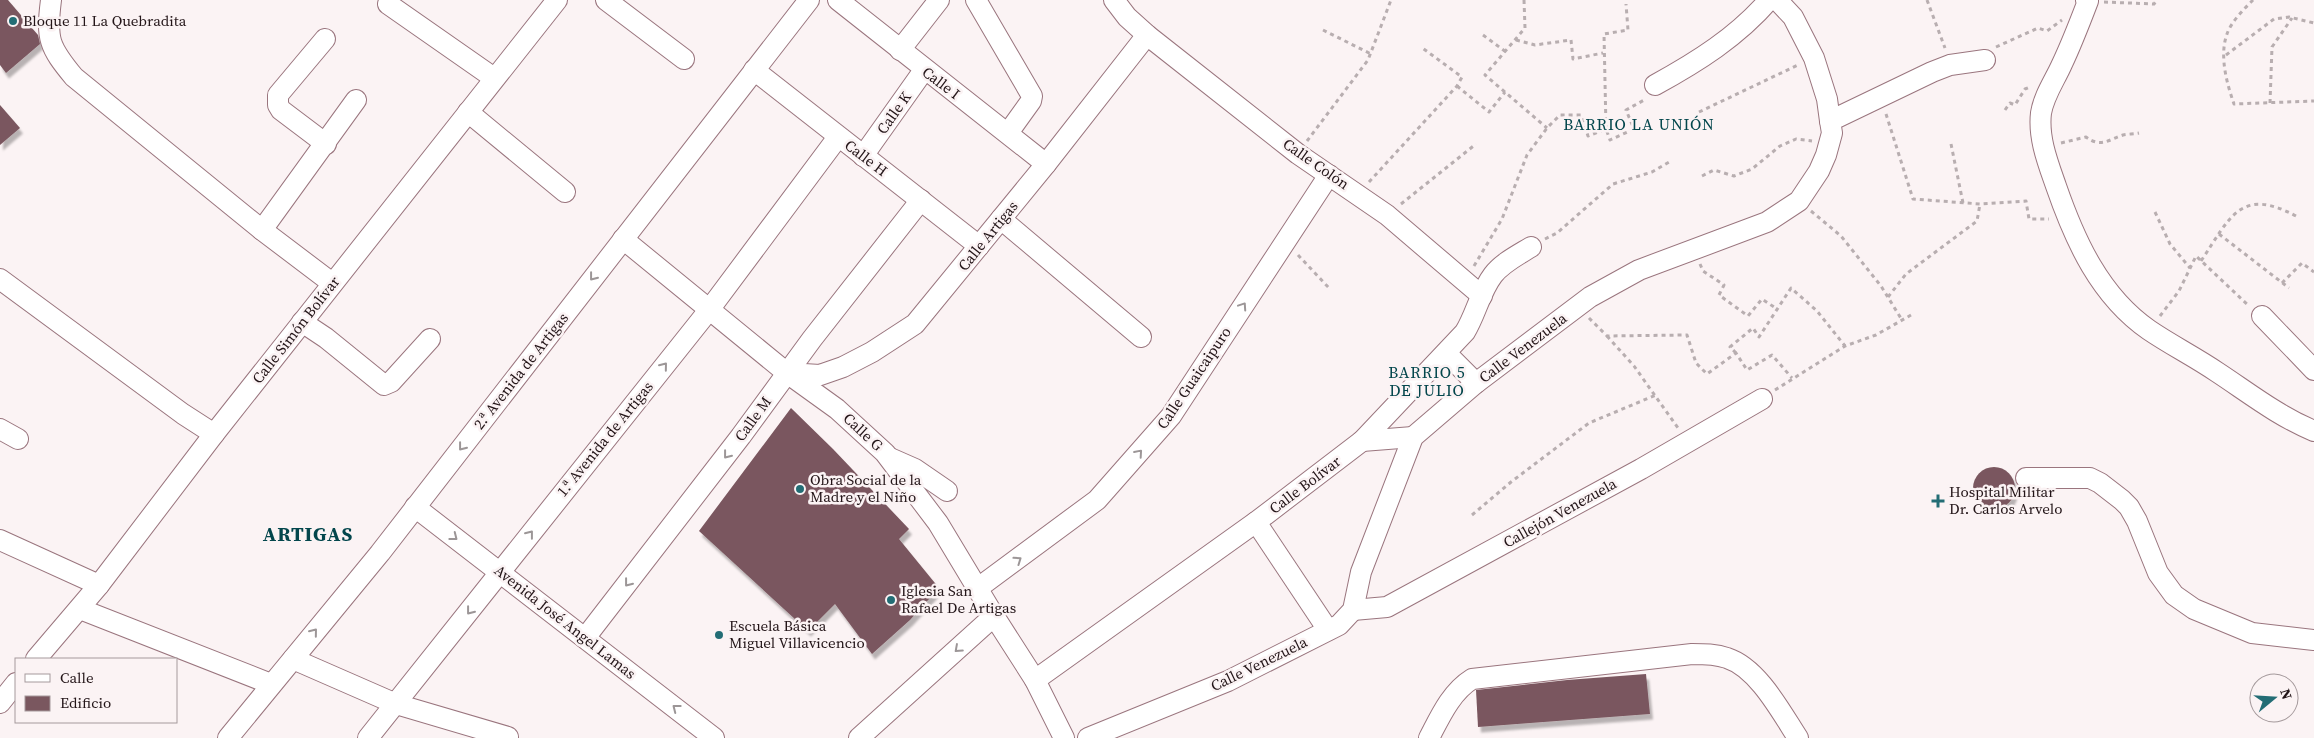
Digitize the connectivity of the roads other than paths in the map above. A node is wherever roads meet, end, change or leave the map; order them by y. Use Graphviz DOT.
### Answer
graph roads {
  1 [pos="50,0"];
  2 [pos="557,0"];
  3 [pos="606,0"];
  4 [pos="809,0"];
  5 [pos="838,0"];
  6 [pos="939,0"];
  7 [pos="976,0"];
  8 [pos="1114,0"];
  9 [pos="2087,0"];
  10 [pos="1776,1"];
  11 [pos="388,4"];
  12 [pos="1147,35"];
  13 [pos="324,39"];
  14 [pos="900,50"];
  15 [pos="684,59"];
  16 [pos="1985,60"];
  17 [pos="754,70"];
  18 [pos="924,70"];
  19 [pos="494,78"];
  20 [pos="1655,85"];
  21 [pos="356,100"];
  22 [pos="468,112"];
  23 [pos="1830,121"];
  24 [pos="1008,133"];
  25 [pos="838,137"];
  26 [pos="326,144"];
  27 [pos="863,156"];
  28 [pos="1046,164"];
  29 [pos="1329,175"];
  30 [pos="565,192"];
  31 [pos="921,200"];
  32 [pos="1001,218"];
  33 [pos="262,230"];
  34 [pos="623,239"];
  35 [pos="979,246"];
  36 [pos="1531,247"];
  37 [pos="0,279"];
  38 [pos="332,283"];
  39 [pos="1482,296"];
  40 [pos="710,310"];
  41 [pos="2262,316"];
  42 [pos="302,322"];
  43 [pos="1140,337"];
  44 [pos="430,339"];
  45 [pos="1446,353"];
  46 [pos="2314,370"];
  47 [pos="787,373"];
  48 [pos="1476,383"];
  49 [pos="1762,399"];
  50 [pos="0,429"];
  51 [pos="2314,431"];
  52 [pos="214,434"];
  53 [pos="1413,437"];
  54 [pos="18,439"];
  55 [pos="1362,441"];
  56 [pos="888,457"];
  57 [pos="2026,478"];
  58 [pos="947,491"];
  59 [pos="415,507"];
  60 [pos="1256,522"];
  61 [pos="0,540"];
  62 [pos="500,572"];
  63 [pos="99,586"];
  64 [pos="978,588"];
  65 [pos="80,609"];
  66 [pos="1353,610"];
  67 [pos="994,616"];
  68 [pos="1328,630"];
  69 [pos="586,638"];
  70 [pos="2314,640"];
  71 [pos="37,658"];
  72 [pos="293,659"];
  73 [pos="1036,680"];
  74 [pos="15,684"];
  75 [pos="271,684"];
  76 [pos="0,703"];
  77 [pos="396,704"];
  78 [pos="508,736"];
  79 [pos="228,738"];
  80 [pos="368,738"];
  81 [pos="714,738"];
  82 [pos="859,738"];
  83 [pos="1064,738"];
  84 [pos="1088,738"];
  85 [pos="1429,738"];
  86 [pos="1798,738"];
  1 -- 33 [label="street"];
  2 -- 19 [label="street, Calle Simón Bolívar"];
  3 -- 15 [label="street"];
  4 -- 17 [label="street, 2.ª Avenida de Artigas"];
  5 -- 14 [label="street, Calle I"];
  6 -- 14 [label="street"];
  7 -- 24 [label="street"];
  8 -- 12 [label="street, Calle Colón"];
  9 -- 51 [label="street"];
  10 -- 20 [label="street"];
  10 -- 23 [label="street, Calle Venezuela"];
  11 -- 19 [label="street"];
  12 -- 28 [label="street, Calle Artigas"];
  12 -- 29 [label="street, Calle Colón"];
  13 -- 26 [label="street"];
  14 -- 18 [label="street, Calle I"];
  16 -- 23 [label="street"];
  17 -- 25 [label="street, Calle H"];
  17 -- 34 [label="street, 2.ª Avenida de Artigas"];
  18 -- 24 [label="street, Calle I"];
  18 -- 27 [label="street, Calle K"];
  19 -- 22 [label="street, Calle Simón Bolívar"];
  21 -- 26 [label="street"];
  22 -- 30 [label="street"];
  22 -- 38 [label="street, Calle Simón Bolívar"];
  23 -- 48 [label="street, Calle Venezuela"];
  24 -- 28 [label="street, Calle I"];
  25 -- 27 [label="street, Calle H"];
  25 -- 40 [label="street, 1.ª Avenida de Artigas"];
  26 -- 33 [label="street"];
  27 -- 31 [label="street, Calle H"];
  28 -- 32 [label="street, Calle Artigas"];
  29 -- 39 [label="street, Calle Colón"];
  64 -- 29 [label="street, Calle Guaicaipuro, one-way"];
  31 -- 35 [label="street, Calle H"];
  31 -- 47 [label="street, Calle M"];
  32 -- 35 [label="street, Calle Artigas"];
  32 -- 43 [label="street"];
  33 -- 38 [label="street"];
  34 -- 40 [label="street, Calle G"];
  34 -- 59 [label="street, 2.ª Avenida de Artigas, one-way"];
  35 -- 47 [label="street, Calle Artigas"];
  36 -- 39 [label="street, Calle Bolívar"];
  37 -- 52 [label="street"];
  38 -- 42 [label="street, Calle Simón Bolívar"];
  39 -- 45 [label="street, Calle Bolívar"];
  40 -- 47 [label="street, Calle G"];
  62 -- 40 [label="street, 1.ª Avenida de Artigas, one-way"];
  41 -- 46 [label="street"];
  42 -- 44 [label="street"];
  42 -- 52 [label="street, Calle Simón Bolívar"];
  45 -- 48 [label="street"];
  45 -- 55 [label="street, Calle Bolívar"];
  47 -- 56 [label="street, Calle G"];
  47 -- 69 [label="street, Calle M, one-way"];
  48 -- 53 [label="street, Calle Venezuela"];
  49 -- 66 [label="street, Callejón Venezuela"];
  50 -- 54 [label="street"];
  52 -- 63 [label="street, Calle Simón Bolívar"];
  53 -- 55 [label="street"];
  53 -- 66 [label="street, Calle Venezuela"];
  55 -- 60 [label="street, Calle Bolívar"];
  56 -- 58 [label="street"];
  56 -- 64 [label="street, Calle G"];
  57 -- 70 [label="street"];
  59 -- 62 [label="street, Avenida José Angel Lamas, one-way"];
  72 -- 59 [label="street, 2.ª Avenida de Artigas, one-way"];
  60 -- 68 [label="street"];
  60 -- 73 [label="street, Calle Bolívar"];
  61 -- 63 [label="street"];
  62 -- 69 [label="street, Avenida José Angel Lamas"];
  62 -- 77 [label="street, 1.ª Avenida de Artigas, one-way"];
  63 -- 65 [label="street, Calle Simón Bolívar"];
  64 -- 67 [label="street, Calle G"];
  65 -- 71 [label="street, Calle Simón Bolívar"];
  65 -- 75 [label="street"];
  66 -- 68 [label="street, Calle Venezuela"];
  67 -- 73 [label="street, Calle G"];
  67 -- 82 [label="street, one-way"];
  68 -- 84 [label="street, Calle Venezuela"];
  81 -- 69 [label="street, Avenida José Angel Lamas, one-way"];
  72 -- 75 [label="street, 2.ª Avenida de Artigas"];
  72 -- 77 [label="street"];
  73 -- 83 [label="street, Calle G"];
  74 -- 76 [label="street"];
  75 -- 79 [label="street, 2.ª Avenida de Artigas"];
  77 -- 78 [label="street"];
  77 -- 80 [label="street, 1.ª Avenida de Artigas"];
  85 -- 86 [label="street"];
}
